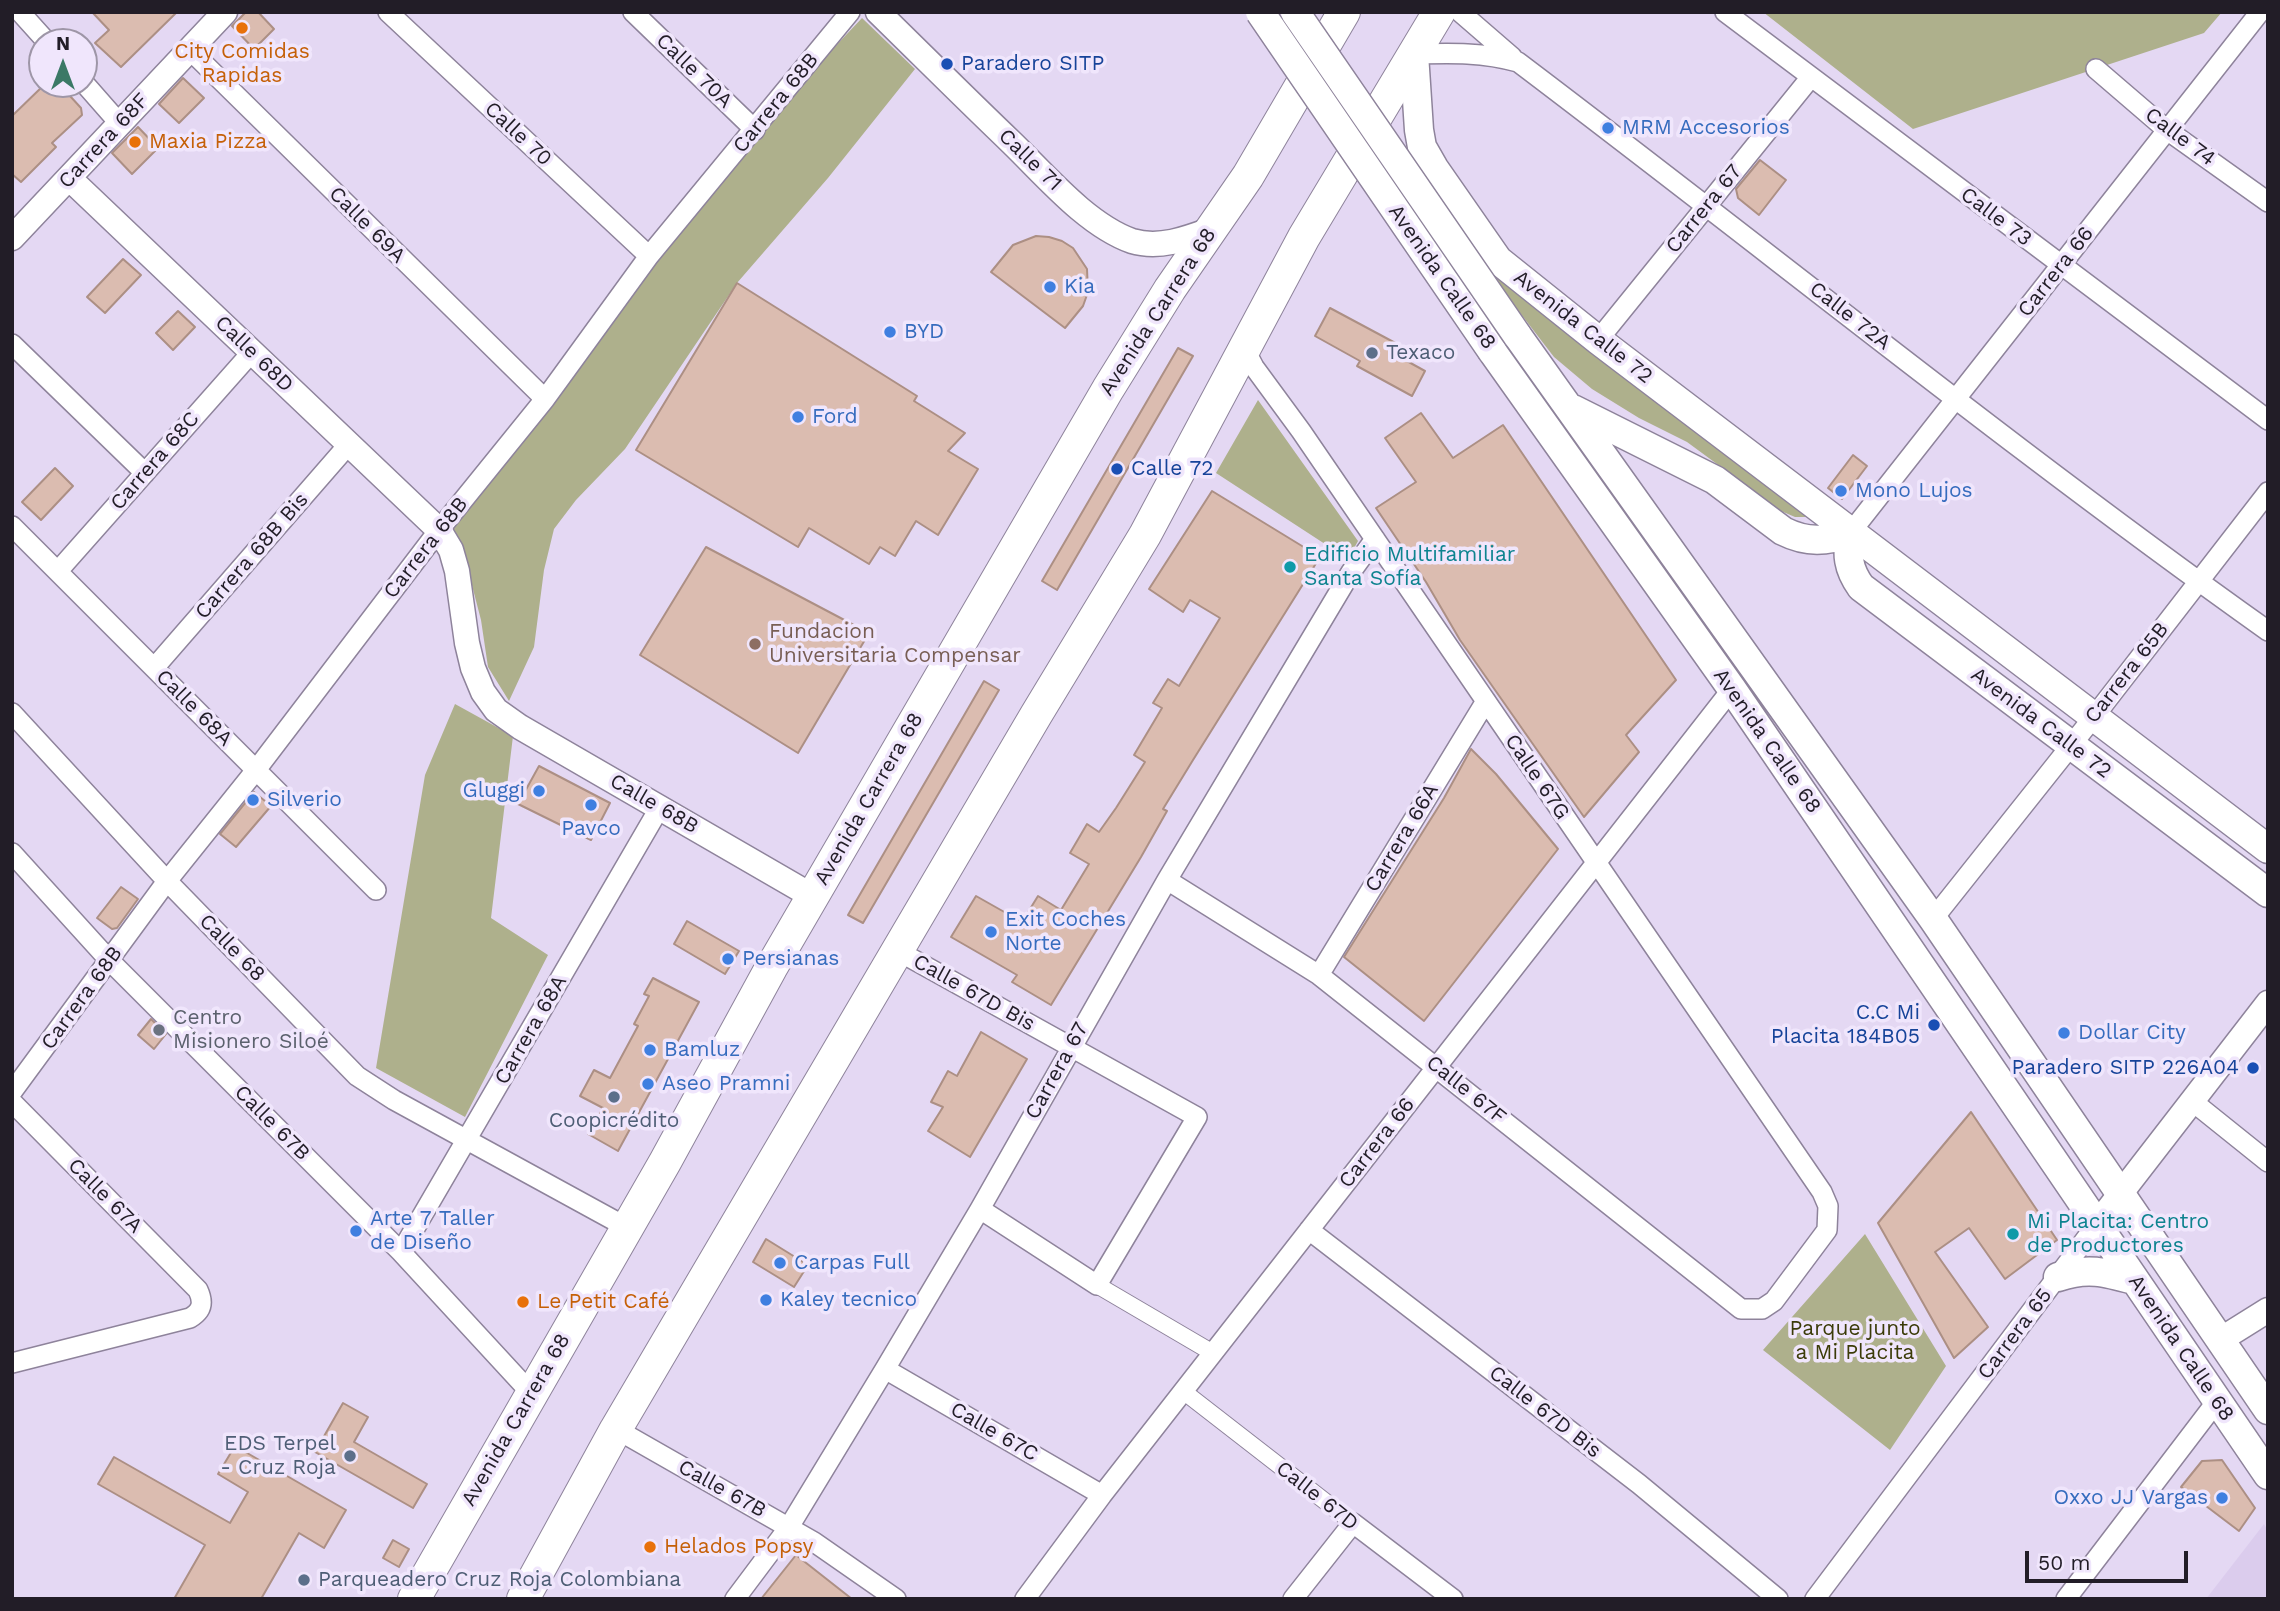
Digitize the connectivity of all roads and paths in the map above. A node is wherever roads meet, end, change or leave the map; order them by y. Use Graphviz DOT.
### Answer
graph roads {
  1 [pos="20,12"];
  2 [pos="225,12"];
  3 [pos="388,12"];
  4 [pos="633,12"];
  5 [pos="850,12"];
  6 [pos="878,12"];
  7 [pos="1260,12"];
  8 [pos="1295,12"];
  9 [pos="1344,12"];
  10 [pos="1440,12"];
  11 [pos="1460,12"];
  12 [pos="1725,12"];
  13 [pos="2260,12"];
  14 [pos="34,28"];
  15 [pos="190,50"];
  16 [pos="1414,54"];
  17 [pos="1518,62"];
  18 [pos="2096,69"];
  19 [pos="1811,77"];
  20 [pos="97,98"];
  21 [pos="120,124"];
  22 [pos="755,130"];
  23 [pos="2167,130"];
  24 [pos="69,178"];
  25 [pos="2268,202"];
  26 [pos="1707,205"];
  27 [pos="1210,230"];
  28 [pos="12,239"];
  29 [pos="649,256"];
  30 [pos="2061,266"];
  31 [pos="1598,341"];
  32 [pos="12,344"];
  33 [pos="1244,348"];
  34 [pos="251,352"];
  35 [pos="1956,399"];
  36 [pos="545,400"];
  37 [pos="1569,407"];
  38 [pos="2268,420"];
  39 [pos="349,444"];
  40 [pos="145,473"];
  41 [pos="2268,492"];
  42 [pos="12,526"];
  43 [pos="439,530"];
  44 [pos="1851,533"];
  45 [pos="1374,539"];
  46 [pos="58,571"];
  47 [pos="2199,581"];
  48 [pos="2268,631"];
  49 [pos="155,668"];
  50 [pos="1732,689"];
  51 [pos="1486,701"];
  52 [pos="12,713"];
  53 [pos="2094,716"];
  54 [pos="2071,746"];
  55 [pos="256,770"];
  56 [pos="660,807"];
  57 [pos="2268,849"];
  58 [pos="12,853"];
  59 [pos="1596,863"];
  60 [pos="1167,880"];
  61 [pos="167,881"];
  62 [pos="376,890"];
  63 [pos="2268,893"];
  64 [pos="813,896"];
  65 [pos="1933,919"];
  66 [pos="898,951"];
  67 [pos="110,961"];
  68 [pos="1319,975"];
  69 [pos="2268,1003"];
  70 [pos="1070,1047"];
  71 [pos="1437,1066"];
  72 [pos="12,1092"];
  73 [pos="2192,1101"];
  74 [pos="12,1102"];
  75 [pos="468,1140"];
  76 [pos="2268,1162"];
  77 [pos="2121,1193"];
  78 [pos="980,1209"];
  79 [pos="2097,1224"];
  80 [pos="628,1228"];
  81 [pos="1309,1230"];
  82 [pos="401,1252"];
  83 [pos="2058,1277"];
  84 [pos="2134,1280"];
  85 [pos="1097,1285"];
  86 [pos="2268,1310"];
  87 [pos="1754,1311"];
  88 [pos="2220,1340"];
  89 [pos="1213,1353"];
  90 [pos="12,1363"];
  91 [pos="885,1370"];
  92 [pos="1183,1391"];
  93 [pos="531,1393"];
  94 [pos="2217,1401"];
  95 [pos="2268,1410"];
  96 [pos="615,1429"];
  97 [pos="2268,1475"];
  98 [pos="1102,1495"];
  99 [pos="1353,1523"];
  100 [pos="789,1527"];
  101 [pos="414,1599"];
  102 [pos="523,1599"];
  103 [pos="735,1599"];
  104 [pos="896,1599"];
  105 [pos="1025,1599"];
  106 [pos="1293,1599"];
  107 [pos="1453,1599"];
  108 [pos="1778,1599"];
  109 [pos="1815,1599"];
  110 [pos="2066,1599"];
  1 -- 14 [label="street"];
  2 -- 15 [label="street, Carrera 68F"];
  3 -- 29 [label="street, Calle 70"];
  4 -- 22 [label="street, Calle 70A"];
  5 -- 22 [label="street, Carrera 68B"];
  6 -- 27 [label="street, Calle 71"];
  7 -- 50 [label="main road, Avenida Calle 68, bridge"];
  8 -- 37 [label="main road, Avenida Calle 68, bridge"];
  9 -- 27 [label="main road, Avenida Carrera 68"];
  10 -- 16 [label="main road"];
  11 -- 17 [label="street"];
  12 -- 19 [label="street, Calle 73"];
  13 -- 23 [label="street, Carrera 66"];
  15 -- 21 [label="street, Carrera 68F"];
  15 -- 36 [label="street, Calle 69A"];
  16 -- 17 [label="street, Calle 72A"];
  16 -- 31 [label="main road, Avenida Calle 72"];
  16 -- 33 [label="main road"];
  17 -- 26 [label="street, Calle 72A"];
  18 -- 23 [label="street, Calle 74"];
  19 -- 26 [label="street, Carrera 67"];
  19 -- 30 [label="street, Calle 73"];
  20 -- 21 [label="street"];
  21 -- 24 [label="street, Carrera 68F"];
  22 -- 29 [label="street, Carrera 68B"];
  23 -- 25 [label="street, Calle 74"];
  23 -- 30 [label="street, Carrera 66"];
  24 -- 28 [label="street, Carrera 68F"];
  24 -- 34 [label="street, Calle 68D"];
  26 -- 31 [label="street, Carrera 67"];
  26 -- 35 [label="street, Calle 72A"];
  27 -- 64 [label="main road, Avenida Carrera 68"];
  29 -- 36 [label="street, Carrera 68B"];
  30 -- 35 [label="street, Carrera 66"];
  30 -- 38 [label="street, Calle 73"];
  31 -- 44 [label="main road, Avenida Calle 72"];
  32 -- 40 [label="street"];
  33 -- 45 [label="street, Calle 67G"];
  33 -- 66 [label="main road"];
  34 -- 39 [label="street, Calle 68D"];
  34 -- 40 [label="street, Carrera 68C"];
  35 -- 44 [label="street, Carrera 66"];
  35 -- 47 [label="street, Calle 72A"];
  36 -- 43 [label="street, Carrera 68B"];
  37 -- 44 [label="main road"];
  37 -- 65 [label="main road, Avenida Calle 68"];
  39 -- 43 [label="street, Calle 68D"];
  39 -- 49 [label="street, Carrera 68B Bis"];
  40 -- 46 [label="street, Carrera 68C"];
  41 -- 47 [label="street, Carrera 65B"];
  42 -- 46 [label="street, Calle 68A"];
  43 -- 55 [label="street, Carrera 68B"];
  43 -- 56 [label="street, Calle 68B"];
  44 -- 53 [label="main road, Avenida Calle 72"];
  44 -- 54 [label="main road, Avenida Calle 72"];
  45 -- 51 [label="street, Calle 67G"];
  45 -- 60 [label="street, Carrera 67"];
  46 -- 49 [label="street, Calle 68A"];
  47 -- 48 [label="street, Calle 72A"];
  47 -- 53 [label="street, Carrera 65B"];
  49 -- 55 [label="street, Calle 68A"];
  50 -- 59 [label="street, Carrera 66"];
  50 -- 79 [label="main road, Avenida Calle 68"];
  51 -- 59 [label="street, Calle 67G"];
  51 -- 68 [label="street, Carrera 66A"];
  52 -- 61 [label="street, Calle 68"];
  53 -- 54 [label="street, Carrera 65B"];
  53 -- 57 [label="main road, Avenida Calle 72"];
  54 -- 63 [label="main road, Avenida Calle 72"];
  54 -- 65 [label="street, Carrera 65B"];
  55 -- 61 [label="street, Carrera 68B"];
  55 -- 62 [label="street, Calle 68A"];
  56 -- 64 [label="street, Calle 68B"];
  56 -- 75 [label="street, Carrera 68A"];
  58 -- 67 [label="street, Calle 67B"];
  59 -- 71 [label="street, Carrera 66"];
  59 -- 87 [label="street, Calle 67G"];
  60 -- 68 [label="street, Calle 67F"];
  60 -- 70 [label="street, Carrera 67"];
  61 -- 67 [label="street, Carrera 68B"];
  61 -- 75 [label="street, Calle 68"];
  64 -- 80 [label="main road, Avenida Carrera 68"];
  65 -- 77 [label="main road, Avenida Calle 68"];
  66 -- 70 [label="street, Calle 67D Bis"];
  66 -- 96 [label="main road"];
  67 -- 72 [label="street, Carrera 68B"];
  67 -- 82 [label="street, Calle 67B"];
  68 -- 71 [label="street, Calle 67F"];
  69 -- 73 [label="street, Carrera 65"];
  70 -- 78 [label="street, Carrera 67"];
  70 -- 85 [label="street, Calle 67D Bis"];
  71 -- 81 [label="street, Carrera 66"];
  71 -- 87 [label="street, Calle 67F"];
  73 -- 76 [label="street"];
  73 -- 77 [label="street, Carrera 65"];
  74 -- 90 [label="street, Calle 67A"];
  75 -- 80 [label="street, Calle 68"];
  75 -- 82 [label="street, Carrera 68A"];
  77 -- 79 [label="street, Carrera 65"];
  77 -- 88 [label="main road, Avenida Calle 68"];
  78 -- 85 [label="street"];
  78 -- 91 [label="street, Carrera 67"];
  79 -- 83 [label="street, Carrera 65"];
  79 -- 84 [label="main road, Avenida Calle 68"];
  80 -- 93 [label="main road, Avenida Carrera 68"];
  81 -- 89 [label="street, Carrera 66"];
  81 -- 108 [label="street, Calle 67D Bis"];
  82 -- 93 [label="street, Calle 67B"];
  83 -- 84 [label="main road"];
  83 -- 109 [label="street, Carrera 65"];
  84 -- 94 [label="main road, Avenida Calle 68"];
  85 -- 89 [label="street"];
  86 -- 88 [label="street"];
  88 -- 95 [label="main road, Avenida Calle 68"];
  89 -- 92 [label="street, Carrera 66"];
  91 -- 98 [label="street, Calle 67C"];
  91 -- 100 [label="street, Carrera 67"];
  92 -- 98 [label="street, Carrera 66"];
  92 -- 99 [label="street, Calle 67D"];
  93 -- 101 [label="main road, Avenida Carrera 68"];
  94 -- 97 [label="main road, Avenida Calle 68"];
  94 -- 110 [label="street"];
  96 -- 100 [label="street, Calle 67B"];
  96 -- 102 [label="main road"];
  98 -- 105 [label="street, Carrera 66"];
  99 -- 106 [label="street"];
  99 -- 107 [label="street, Calle 67D"];
  100 -- 103 [label="street, Carrera 67"];
  100 -- 104 [label="street, Calle 67B"];
}
